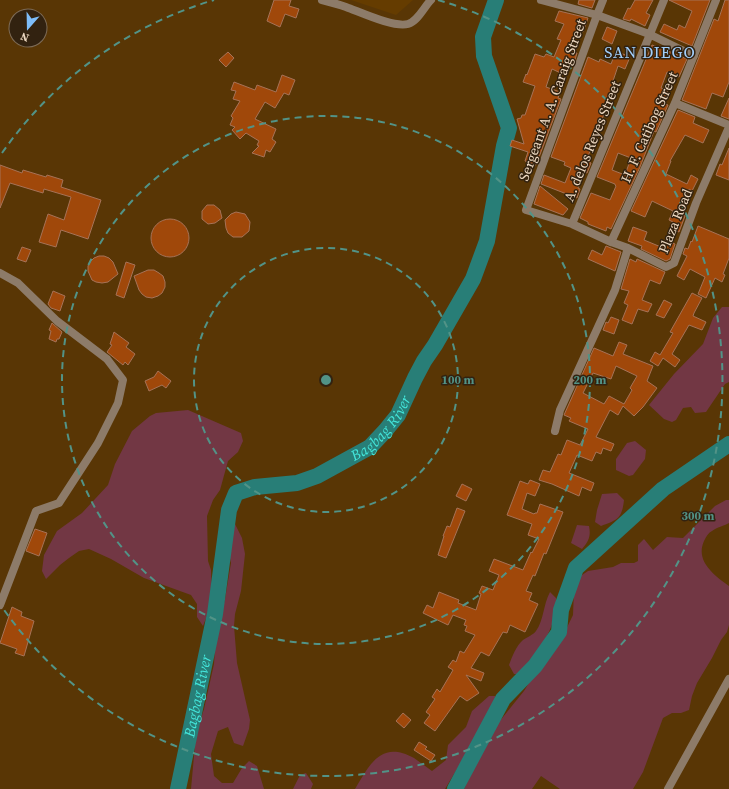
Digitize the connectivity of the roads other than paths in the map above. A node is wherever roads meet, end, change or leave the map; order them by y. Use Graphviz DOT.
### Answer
graph roads {
  1 [pos="322,0"];
  2 [pos="431,0"];
  3 [pos="541,0"];
  4 [pos="603,0"];
  5 [pos="664,0"];
  6 [pos="716,0"];
  7 [pos="597,15"];
  8 [pos="649,34"];
  9 [pos="694,56"];
  10 [pos="675,104"];
  11 [pos="729,126"];
  12 [pos="526,210"];
  13 [pos="572,224"];
  14 [pos="611,242"];
  15 [pos="628,248"];
  16 [pos="0,273"];
  17 [pos="555,430"];
  18 [pos="0,605"];
  19 [pos="729,679"];
  20 [pos="668,789"];
  1 -- 2 [label="street"];
  3 -- 7 [label="street"];
  4 -- 7 [label="street, Sergeant A. A. Caraig Street"];
  5 -- 8 [label="street, A. delos Reyes Street"];
  6 -- 9 [label="street, H. F. Catibog Street"];
  7 -- 8 [label="street"];
  7 -- 12 [label="street, Sergeant A. A. Caraig Street"];
  8 -- 9 [label="street"];
  8 -- 13 [label="street, A. delos Reyes Street"];
  9 -- 10 [label="street, H. F. Catibog Street"];
  10 -- 11 [label="street, Plaza Road"];
  10 -- 14 [label="street, H. F. Catibog Street"];
  11 -- 15 [label="street, Plaza Road"];
  12 -- 13 [label="street, Plaza Road"];
  13 -- 14 [label="street, Plaza Road"];
  14 -- 15 [label="street, Plaza Road"];
  15 -- 17 [label="street"];
  16 -- 18 [label="street"];
  19 -- 20 [label="street"];
}
